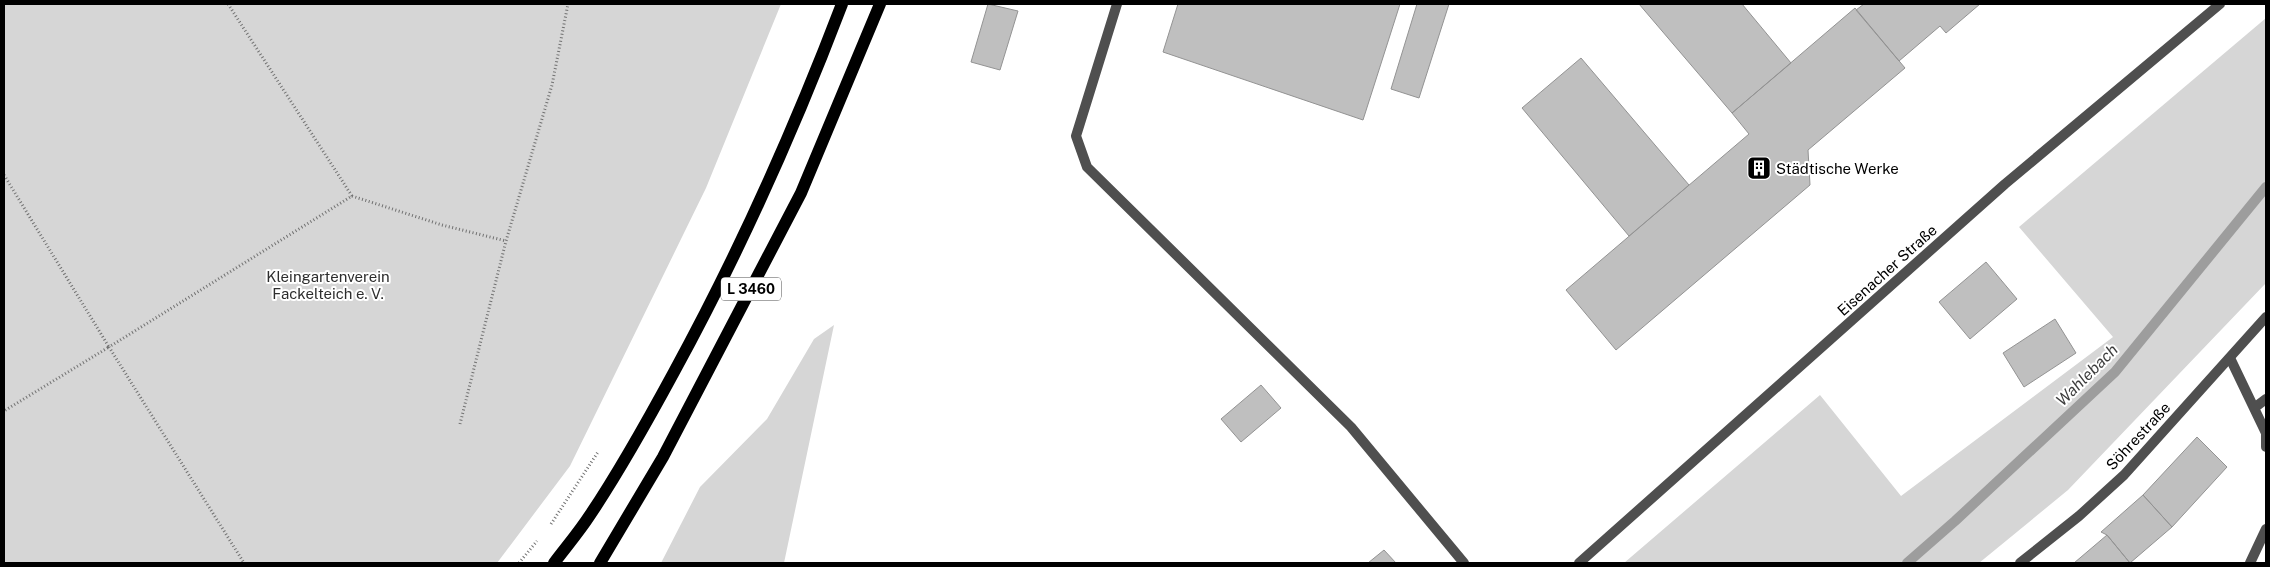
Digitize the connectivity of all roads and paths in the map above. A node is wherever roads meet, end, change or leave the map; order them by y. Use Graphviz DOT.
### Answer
graph roads {
  1 [pos="228,4"];
  2 [pos="568,4"];
  3 [pos="842,4"];
  4 [pos="880,4"];
  5 [pos="1117,4"];
  6 [pos="2220,4"];
  7 [pos="4,175"];
  8 [pos="352,196"];
  9 [pos="506,241"];
  10 [pos="2266,318"];
  11 [pos="109,347"];
  12 [pos="2230,358"];
  13 [pos="2266,399"];
  14 [pos="2254,408"];
  15 [pos="4,411"];
  16 [pos="460,424"];
  17 [pos="602,447"];
  18 [pos="2266,448"];
  19 [pos="549,526"];
  20 [pos="2266,529"];
  21 [pos="543,533"];
  22 [pos="244,563"];
  23 [pos="519,563"];
  24 [pos="554,563"];
  25 [pos="600,563"];
  26 [pos="1464,563"];
  27 [pos="1578,563"];
  28 [pos="2020,563"];
  29 [pos="2250,563"];
  1 -- 8 [label="path"];
  2 -- 9 [label="path"];
  3 -- 24 [label="main road, L 3460"];
  4 -- 25 [label="main road, L 3460"];
  5 -- 26 [label="street"];
  6 -- 27 [label="street, Eisenacher Straße"];
  7 -- 11 [label="path"];
  8 -- 9 [label="path"];
  8 -- 11 [label="path"];
  9 -- 16 [label="path"];
  10 -- 12 [label="street, Söhrestraße"];
  11 -- 15 [label="path"];
  11 -- 22 [label="path"];
  12 -- 14 [label="street"];
  12 -- 28 [label="street, Söhrestraße"];
  13 -- 14 [label="street"];
  14 -- 18 [label="street"];
  17 -- 19 [label="path"];
  20 -- 29 [label="street"];
  21 -- 23 [label="path"];
}
